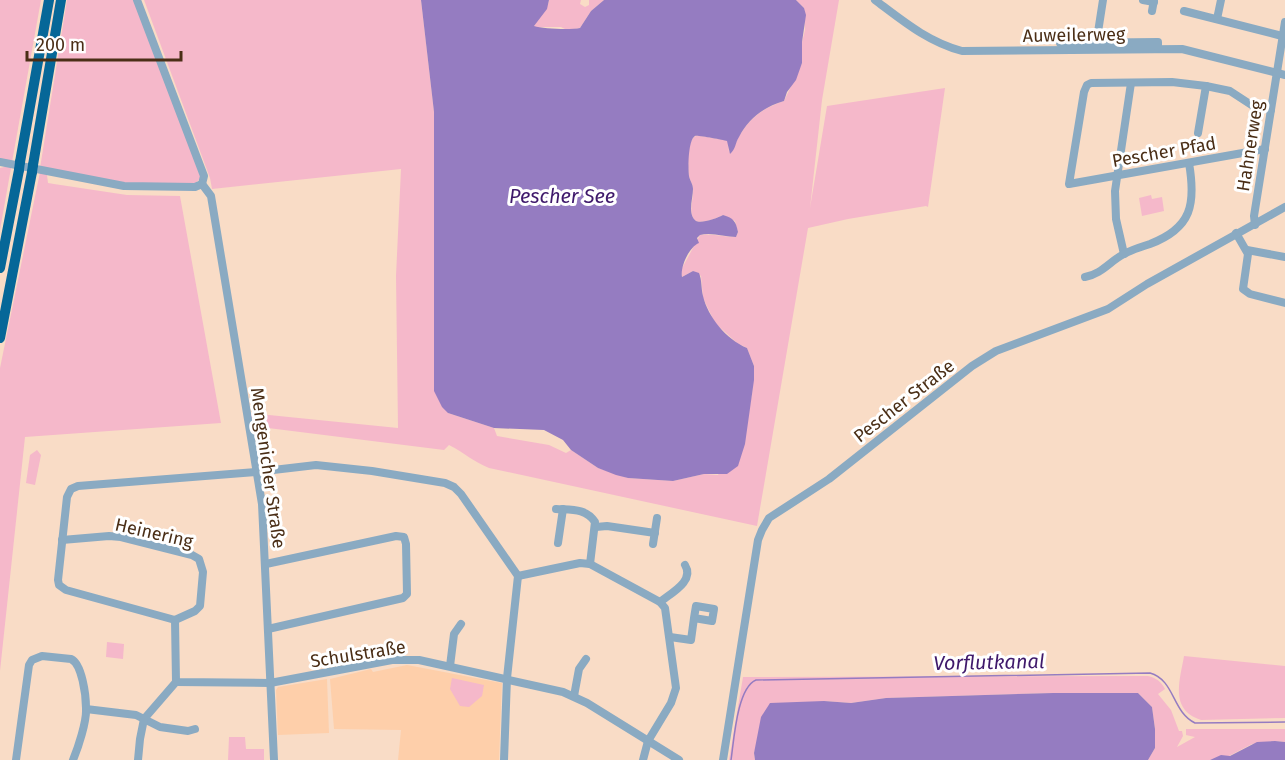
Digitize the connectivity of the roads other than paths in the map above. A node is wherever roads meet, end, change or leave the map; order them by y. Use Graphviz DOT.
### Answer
graph roads {
  1 [pos="48,0"];
  2 [pos="61,0"];
  3 [pos="137,0"];
  4 [pos="876,0"];
  5 [pos="1103,0"];
  6 [pos="1143,0"];
  7 [pos="1221,0"];
  8 [pos="1154,1"];
  9 [pos="1152,11"];
  10 [pos="1184,11"];
  11 [pos="1217,19"];
  12 [pos="1285,21"];
  13 [pos="1282,36"];
  14 [pos="1060,43"];
  15 [pos="1096,46"];
  16 [pos="1276,72"];
  17 [pos="1285,75"];
  18 [pos="1131,83"];
  19 [pos="1206,86"];
  20 [pos="1271,110"];
  21 [pos="1198,133"];
  22 [pos="1265,149"];
  23 [pos="0,162"];
  24 [pos="1190,163"];
  25 [pos="1117,175"];
  26 [pos="202,184"];
  27 [pos="1285,207"];
  28 [pos="1255,225"];
  29 [pos="1236,233"];
  30 [pos="1247,250"];
  31 [pos="1124,254"];
  32 [pos="1285,257"];
  33 [pos="0,268"];
  34 [pos="1086,277"];
  35 [pos="1285,303"];
  36 [pos="0,338"];
  37 [pos="256,472"];
  38 [pos="657,518"];
  39 [pos="596,527"];
  40 [pos="655,532"];
  41 [pos="62,540"];
  42 [pos="558,543"];
  43 [pos="653,544"];
  44 [pos="266,564"];
  45 [pos="590,564"];
  46 [pos="685,565"];
  47 [pos="518,576"];
  48 [pos="660,602"];
  49 [pos="694,618"];
  50 [pos="175,620"];
  51 [pos="461,624"];
  52 [pos="268,629"];
  53 [pos="670,637"];
  54 [pos="586,659"];
  55 [pos="450,666"];
  56 [pos="507,678"];
  57 [pos="176,682"];
  58 [pos="270,683"];
  59 [pos="574,696"];
  60 [pos="86,709"];
  61 [pos="144,719"];
  62 [pos="195,729"];
  63 [pos="648,741"];
  64 [pos="16,760"];
  65 [pos="73,760"];
  66 [pos="138,760"];
  67 [pos="274,760"];
  68 [pos="504,760"];
  69 [pos="644,760"];
  70 [pos="679,760"];
  71 [pos="723,760"];
  1 -- 33 [label="highway"];
  2 -- 36 [label="highway"];
  3 -- 26 [label="street, Mengenicher Straße"];
  4 -- 15 [label="street, Auweilerweg"];
  5 -- 15 [label="street"];
  6 -- 8 [label="street"];
  7 -- 11 [label="street"];
  8 -- 9 [label="street"];
  10 -- 11 [label="street"];
  11 -- 13 [label="street"];
  12 -- 13 [label="street, Hahnerweg"];
  13 -- 16 [label="street, Hahnerweg"];
  14 -- 15 [label="street"];
  15 -- 16 [label="street, Auweilerweg"];
  16 -- 17 [label="street, Auweilerweg"];
  16 -- 20 [label="street, Hahnerweg"];
  18 -- 19 [label="street"];
  18 -- 25 [label="street"];
  18 -- 25 [label="street, Pescher Pfad"];
  19 -- 20 [label="street"];
  19 -- 21 [label="street"];
  20 -- 22 [label="street, Hahnerweg"];
  22 -- 24 [label="street, Pescher Pfad"];
  22 -- 28 [label="street, Hahnerweg"];
  23 -- 26 [label="street"];
  24 -- 25 [label="street, Pescher Pfad"];
  24 -- 31 [label="street"];
  25 -- 31 [label="street"];
  26 -- 37 [label="street, Mengenicher Straße"];
  27 -- 28 [label="street, Pescher Straße"];
  28 -- 29 [label="street, Pescher Straße"];
  29 -- 30 [label="street"];
  29 -- 71 [label="street, Pescher Straße"];
  30 -- 32 [label="street"];
  30 -- 35 [label="street"];
  31 -- 34 [label="street"];
  37 -- 41 [label="street"];
  37 -- 44 [label="street, Mengenicher Straße"];
  37 -- 47 [label="street"];
  38 -- 40 [label="street"];
  39 -- 40 [label="street"];
  39 -- 42 [label="street"];
  39 -- 45 [label="street"];
  40 -- 43 [label="street"];
  41 -- 50 [label="street"];
  41 -- 50 [label="street, Heinering"];
  44 -- 52 [label="street, Mengenicher Straße"];
  44 -- 52 [label="street"];
  45 -- 47 [label="street"];
  45 -- 48 [label="street"];
  46 -- 48 [label="street"];
  47 -- 56 [label="street"];
  48 -- 53 [label="street"];
  49 -- 53 [label="street"];
  50 -- 57 [label="street"];
  51 -- 55 [label="street"];
  52 -- 58 [label="street, Mengenicher Straße"];
  53 -- 63 [label="street"];
  54 -- 59 [label="street"];
  55 -- 56 [label="street, Schulstraße"];
  55 -- 58 [label="street, Schulstraße"];
  56 -- 59 [label="street, Schulstraße"];
  56 -- 68 [label="street"];
  57 -- 58 [label="street"];
  57 -- 61 [label="street"];
  58 -- 67 [label="street, Mengenicher Straße"];
  59 -- 63 [label="street, Schulstraße"];
  60 -- 61 [label="street"];
  60 -- 64 [label="street"];
  60 -- 65 [label="street"];
  61 -- 62 [label="street"];
  61 -- 66 [label="street"];
  63 -- 69 [label="street"];
  63 -- 70 [label="street, Schulstraße"];
}
